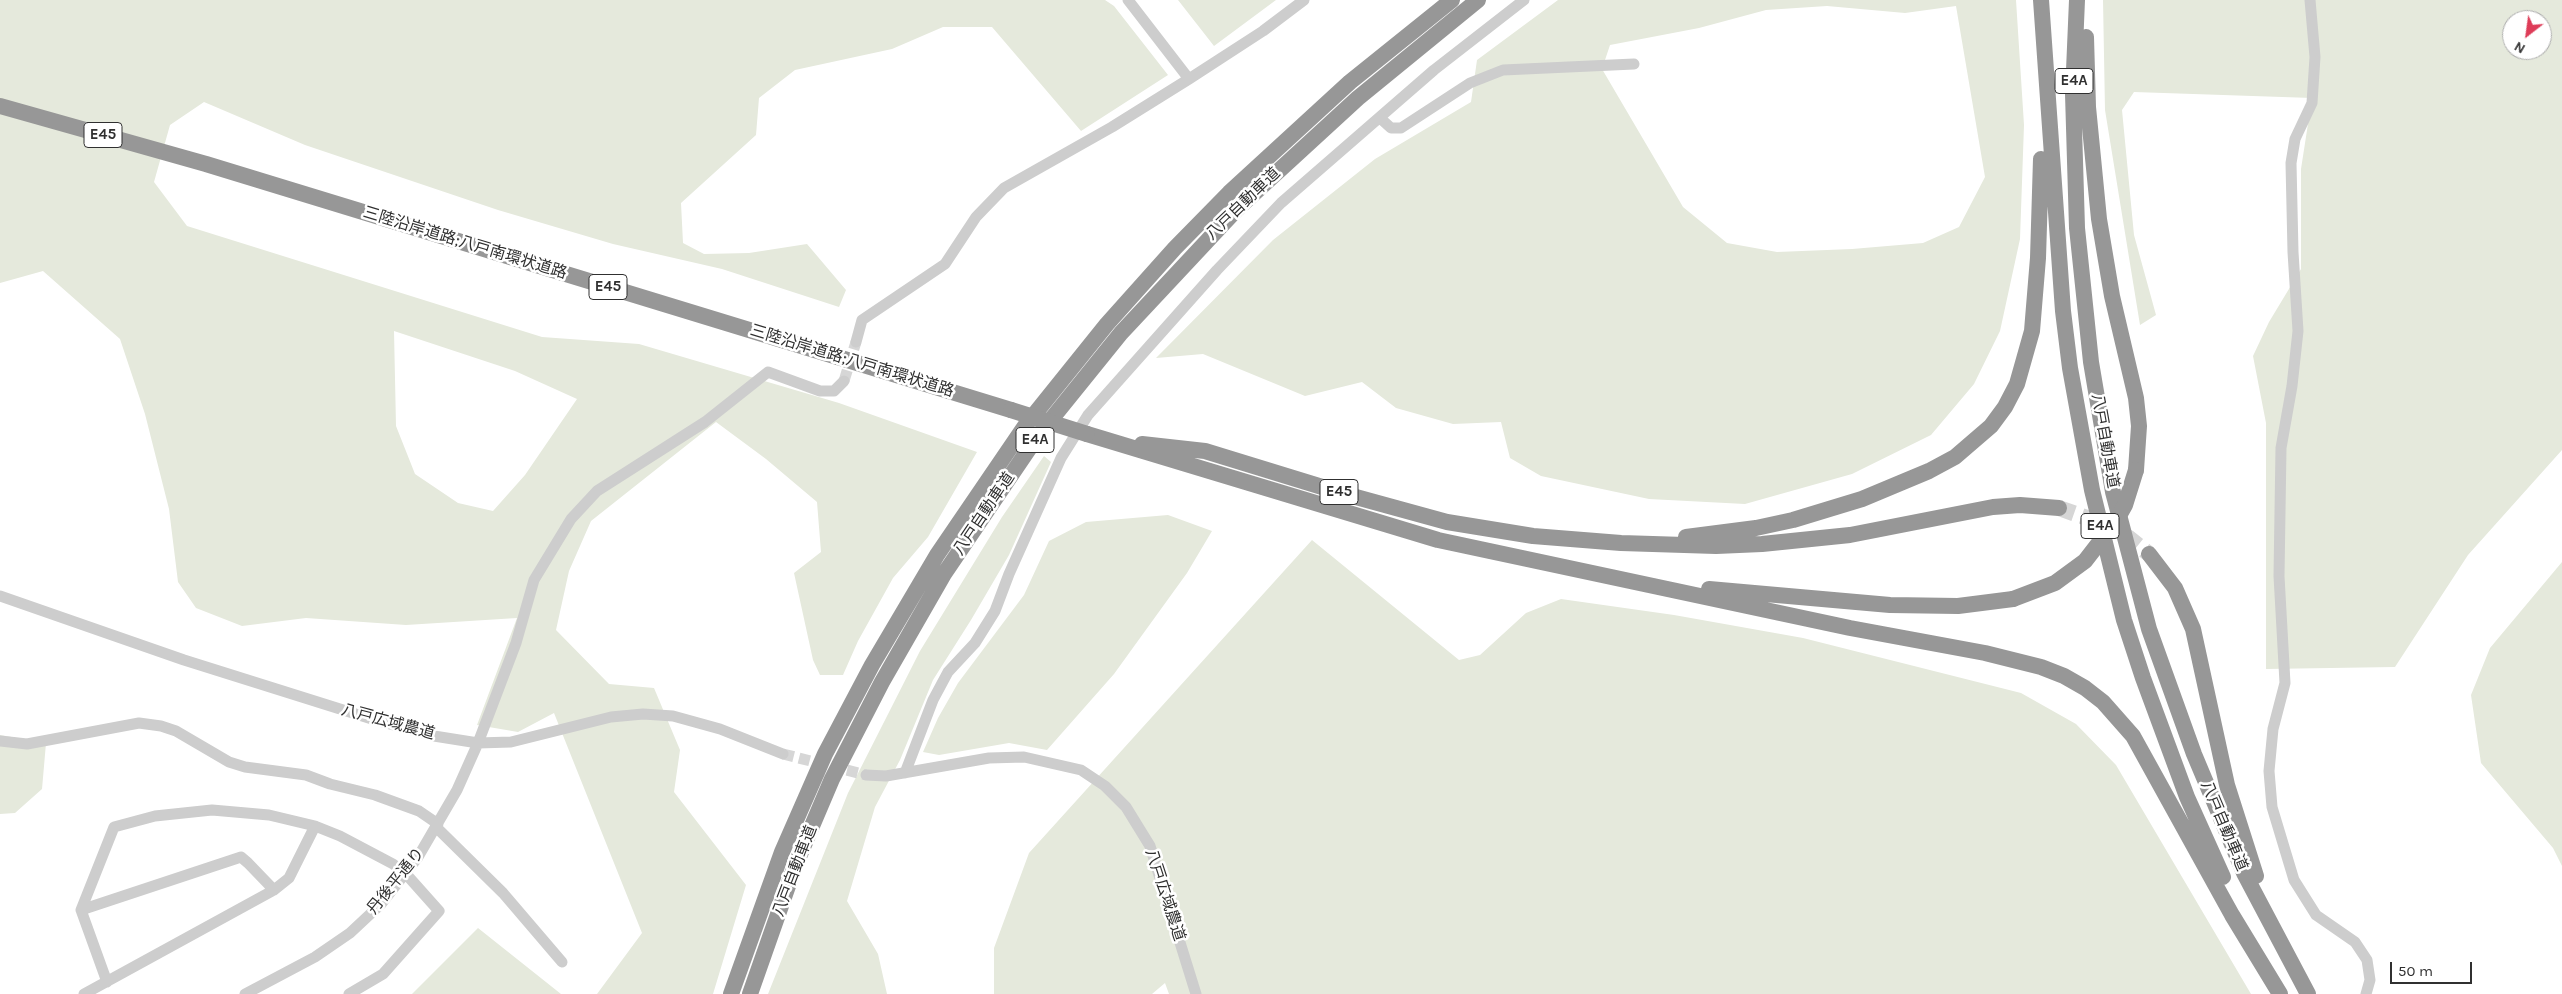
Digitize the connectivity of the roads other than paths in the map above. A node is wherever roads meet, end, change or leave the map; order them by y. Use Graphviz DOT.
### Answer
graph roads {
  1 [pos="1128,0"];
  2 [pos="1304,0"];
  3 [pos="1452,0"];
  4 [pos="1478,0"];
  5 [pos="1524,0"];
  6 [pos="2041,0"];
  7 [pos="2077,0"];
  8 [pos="2086,0"];
  9 [pos="2310,0"];
  10 [pos="2042,26"];
  11 [pos="1634,64"];
  12 [pos="1189,79"];
  13 [pos="0,106"];
  14 [pos="1380,118"];
  15 [pos="856,342"];
  16 [pos="844,381"];
  17 [pos="1093,436"];
  18 [pos="2059,508"];
  19 [pos="1580,540"];
  20 [pos="2149,554"];
  21 [pos="1562,567"];
  22 [pos="0,596"];
  23 [pos="0,741"];
  24 [pos="478,743"];
  25 [pos="783,754"];
  26 [pos="905,773"];
  27 [pos="866,775"];
  28 [pos="315,826"];
  29 [pos="437,826"];
  30 [pos="406,874"];
  31 [pos="274,890"];
  32 [pos="81,910"];
  33 [pos="562,962"];
  34 [pos="107,982"];
  35 [pos="2306,990"];
  36 [pos="84,994"];
  37 [pos="245,994"];
  38 [pos="349,994"];
  39 [pos="731,994"];
  40 [pos="750,994"];
  41 [pos="1196,994"];
  42 [pos="2280,994"];
  43 [pos="2366,994"];
  1 -- 12 [label="street"];
  2 -- 12 [label="street"];
  3 -- 39 [label="highway, 八戸自動車道 / E4A"];
  4 -- 40 [label="highway, 八戸自動車道 / E4A"];
  5 -- 14 [label="street"];
  6 -- 10 [label="highway, 八戸自動車道 / E4A"];
  7 -- 35 [label="highway, 八戸自動車道 / E4A"];
  8 -- 21 [label="highway, bridge"];
  9 -- 43 [label="street"];
  10 -- 19 [label="highway"];
  10 -- 42 [label="highway, 八戸自動車道 / E4A"];
  11 -- 14 [label="street"];
  12 -- 15 [label="street"];
  13 -- 17 [label="highway, 三陸沿岸道路;八戸南環状道路 / E45, bridge"];
  14 -- 26 [label="street"];
  16 -- 24 [label="street, 丹後平通り"];
  17 -- 19 [label="highway, 三陸沿岸道路;八戸南環状道路 / E45"];
  17 -- 21 [label="highway, 三陸沿岸道路;八戸南環状道路 / E45"];
  18 -- 19 [label="highway"];
  20 -- 35 [label="highway"];
  21 -- 42 [label="highway"];
  22 -- 24 [label="street, 八戸広域農道"];
  23 -- 29 [label="street"];
  24 -- 25 [label="street, 八戸広域農道"];
  24 -- 29 [label="street, 丹後平通り"];
  26 -- 27 [label="street, 八戸広域農道"];
  26 -- 41 [label="street, 八戸広域農道"];
  28 -- 30 [label="street"];
  28 -- 31 [label="street"];
  28 -- 32 [label="street"];
  29 -- 30 [label="street, 丹後平通り"];
  29 -- 33 [label="street"];
  30 -- 37 [label="street, 丹後平通り"];
  30 -- 38 [label="street"];
  31 -- 32 [label="street"];
  31 -- 34 [label="street"];
  32 -- 34 [label="street"];
  34 -- 36 [label="street"];
}
